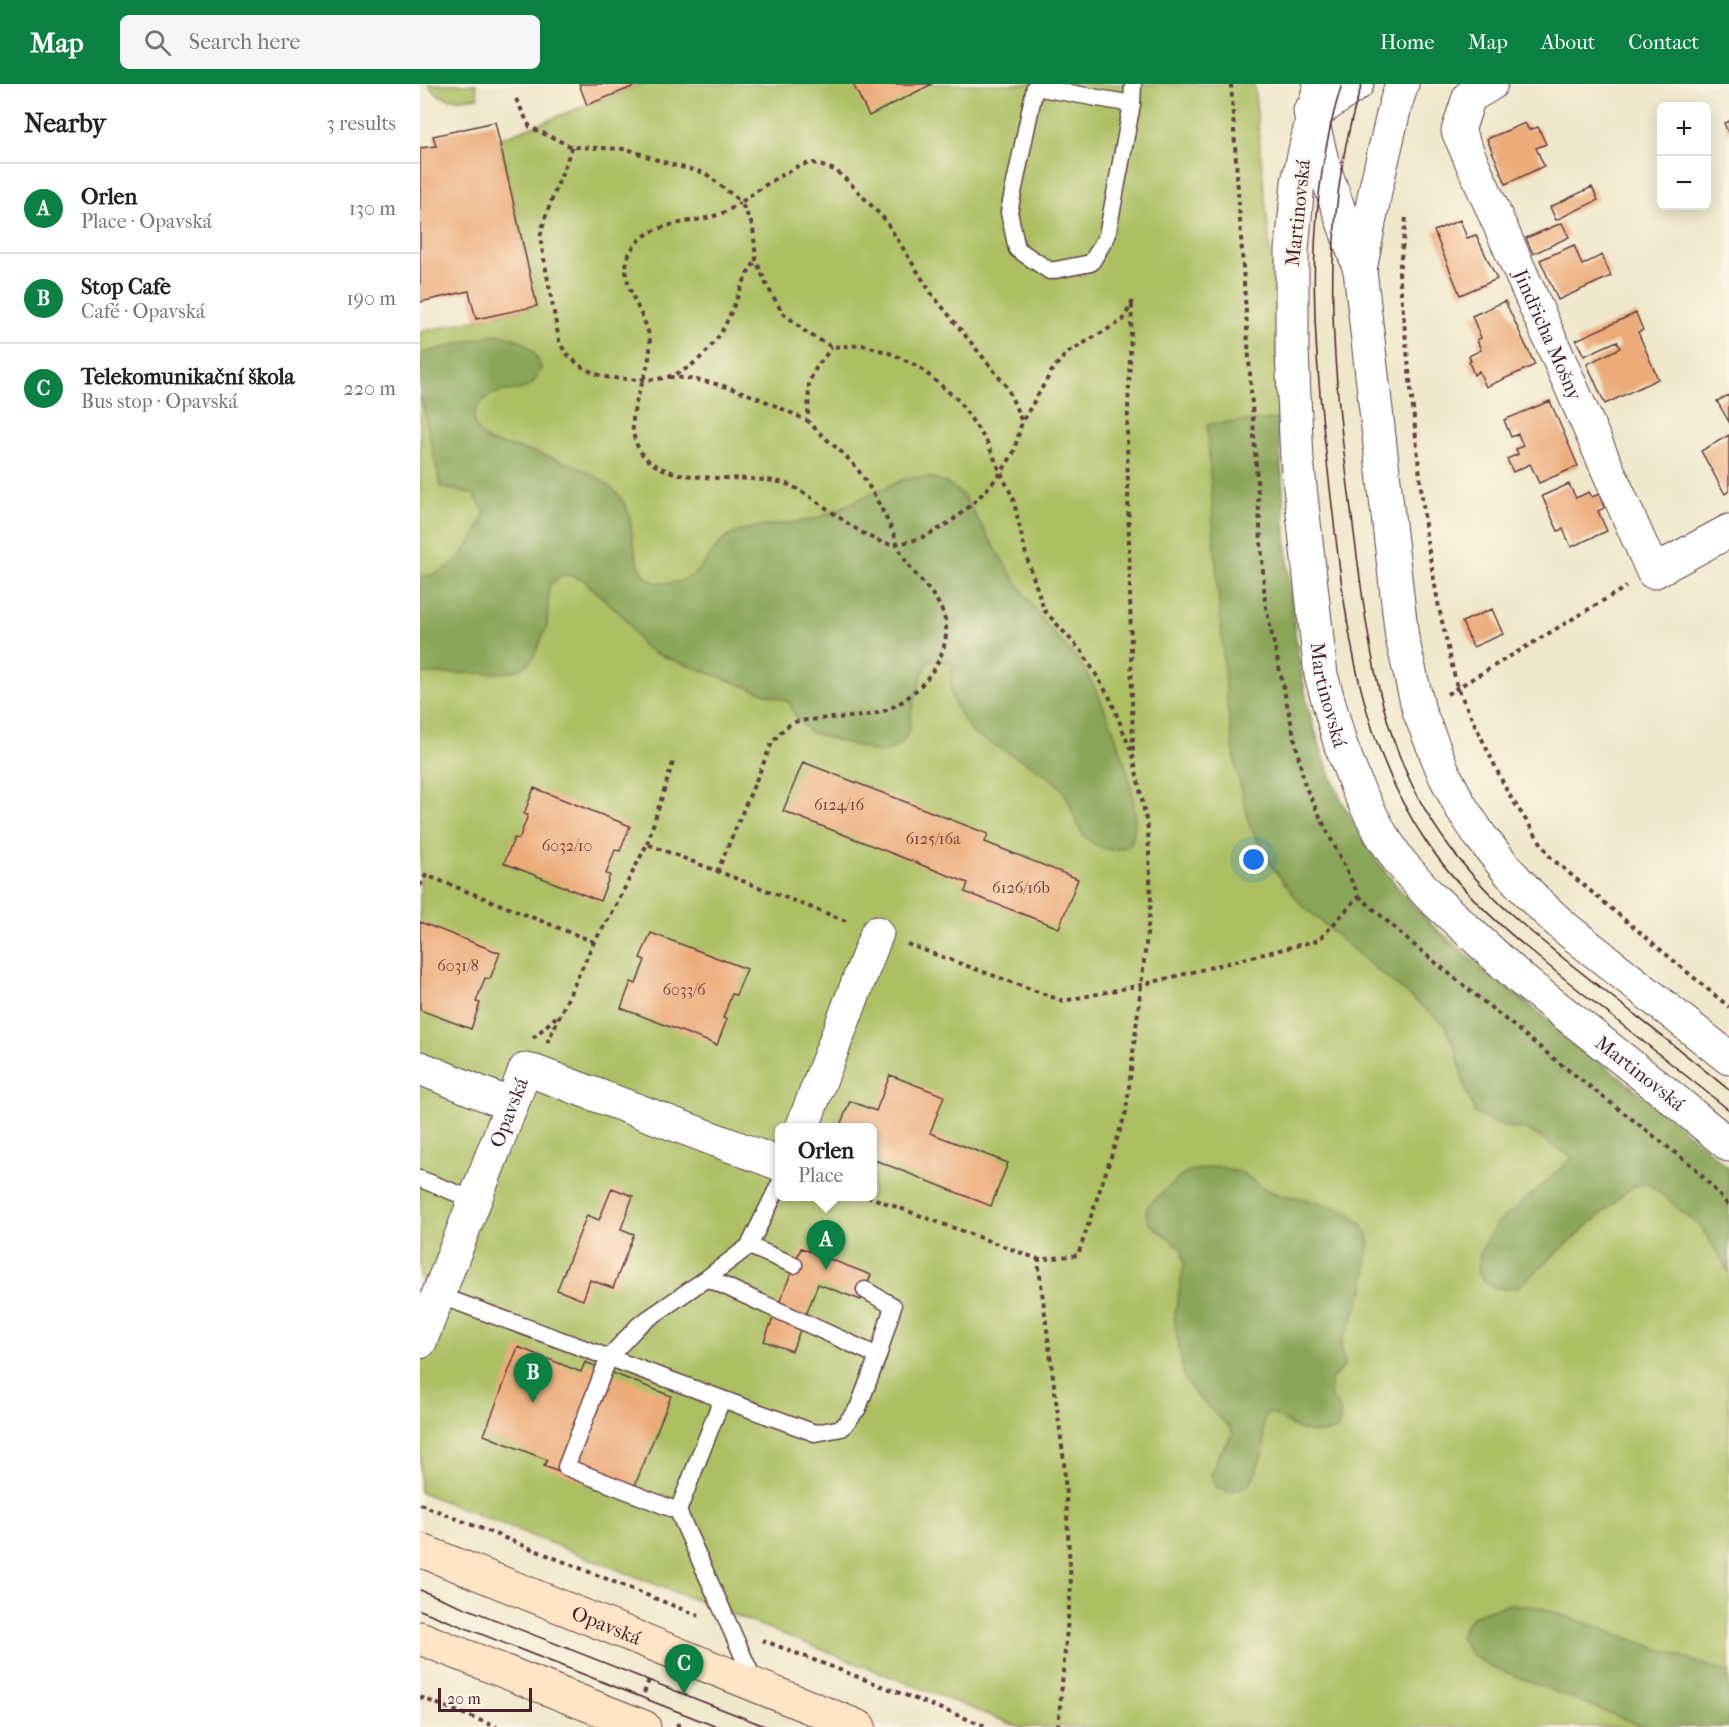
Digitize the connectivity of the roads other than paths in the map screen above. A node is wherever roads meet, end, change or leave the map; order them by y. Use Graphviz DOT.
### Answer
graph roads {
  1 [pos="1133,84"];
  2 [pos="1303,84"];
  3 [pos="1320,84"];
  4 [pos="1357,84"];
  5 [pos="1402,84"];
  6 [pos="1480,91"];
  7 [pos="1131,104"];
  8 [pos="1311,116"];
  9 [pos="1360,270"];
  10 [pos="1729,531"];
  11 [pos="877,933"];
  12 [pos="1729,1058"];
  13 [pos="420,1068"];
  14 [pos="511,1105"];
  15 [pos="804,1123"];
  16 [pos="1729,1145"];
  17 [pos="775,1162"];
  18 [pos="420,1179"];
  19 [pos="775,1193"];
  20 [pos="474,1200"];
  21 [pos="749,1246"];
  22 [pos="794,1265"];
  23 [pos="707,1278"];
  24 [pos="865,1290"];
  25 [pos="438,1295"];
  26 [pos="420,1342"];
  27 [pos="878,1356"];
  28 [pos="609,1357"];
  29 [pos="722,1399"];
  30 [pos="678,1511"];
  31 [pos="420,1550"];
  32 [pos="420,1638"];
  33 [pos="757,1686"];
  34 [pos="644,1727"];
  35 [pos="859,1727"];
  1 -- 7 [label="lane"];
  2 -- 8 [label="street"];
  3 -- 8 [label="street, Martinovská"];
  4 -- 8 [label="street"];
  5 -- 9 [label="street"];
  6 -- 10 [label="street, Jindřicha Mošny"];
  7 -- 7 [label="lane"];
  8 -- 9 [label="street"];
  8 -- 16 [label="street, Martinovská"];
  9 -- 12 [label="street"];
  11 -- 15 [label="street"];
  13 -- 14 [label="street"];
  14 -- 17 [label="street, Opavská"];
  14 -- 20 [label="street, Opavská"];
  18 -- 20 [label="lane"];
  19 -- 21 [label="lane"];
  20 -- 25 [label="street, Opavská"];
  21 -- 22 [label="lane"];
  21 -- 23 [label="lane"];
  23 -- 27 [label="lane"];
  23 -- 28 [label="lane"];
  24 -- 27 [label="lane"];
  25 -- 26 [label="street, Opavská"];
  25 -- 28 [label="lane"];
  27 -- 29 [label="lane"];
  28 -- 29 [label="lane"];
  28 -- 30 [label="lane"];
  29 -- 30 [label="lane"];
  30 -- 33 [label="lane"];
  31 -- 33 [label="main road, Opavská"];
  32 -- 34 [label="main road"];
  33 -- 35 [label="main road, Opavská"];
}
